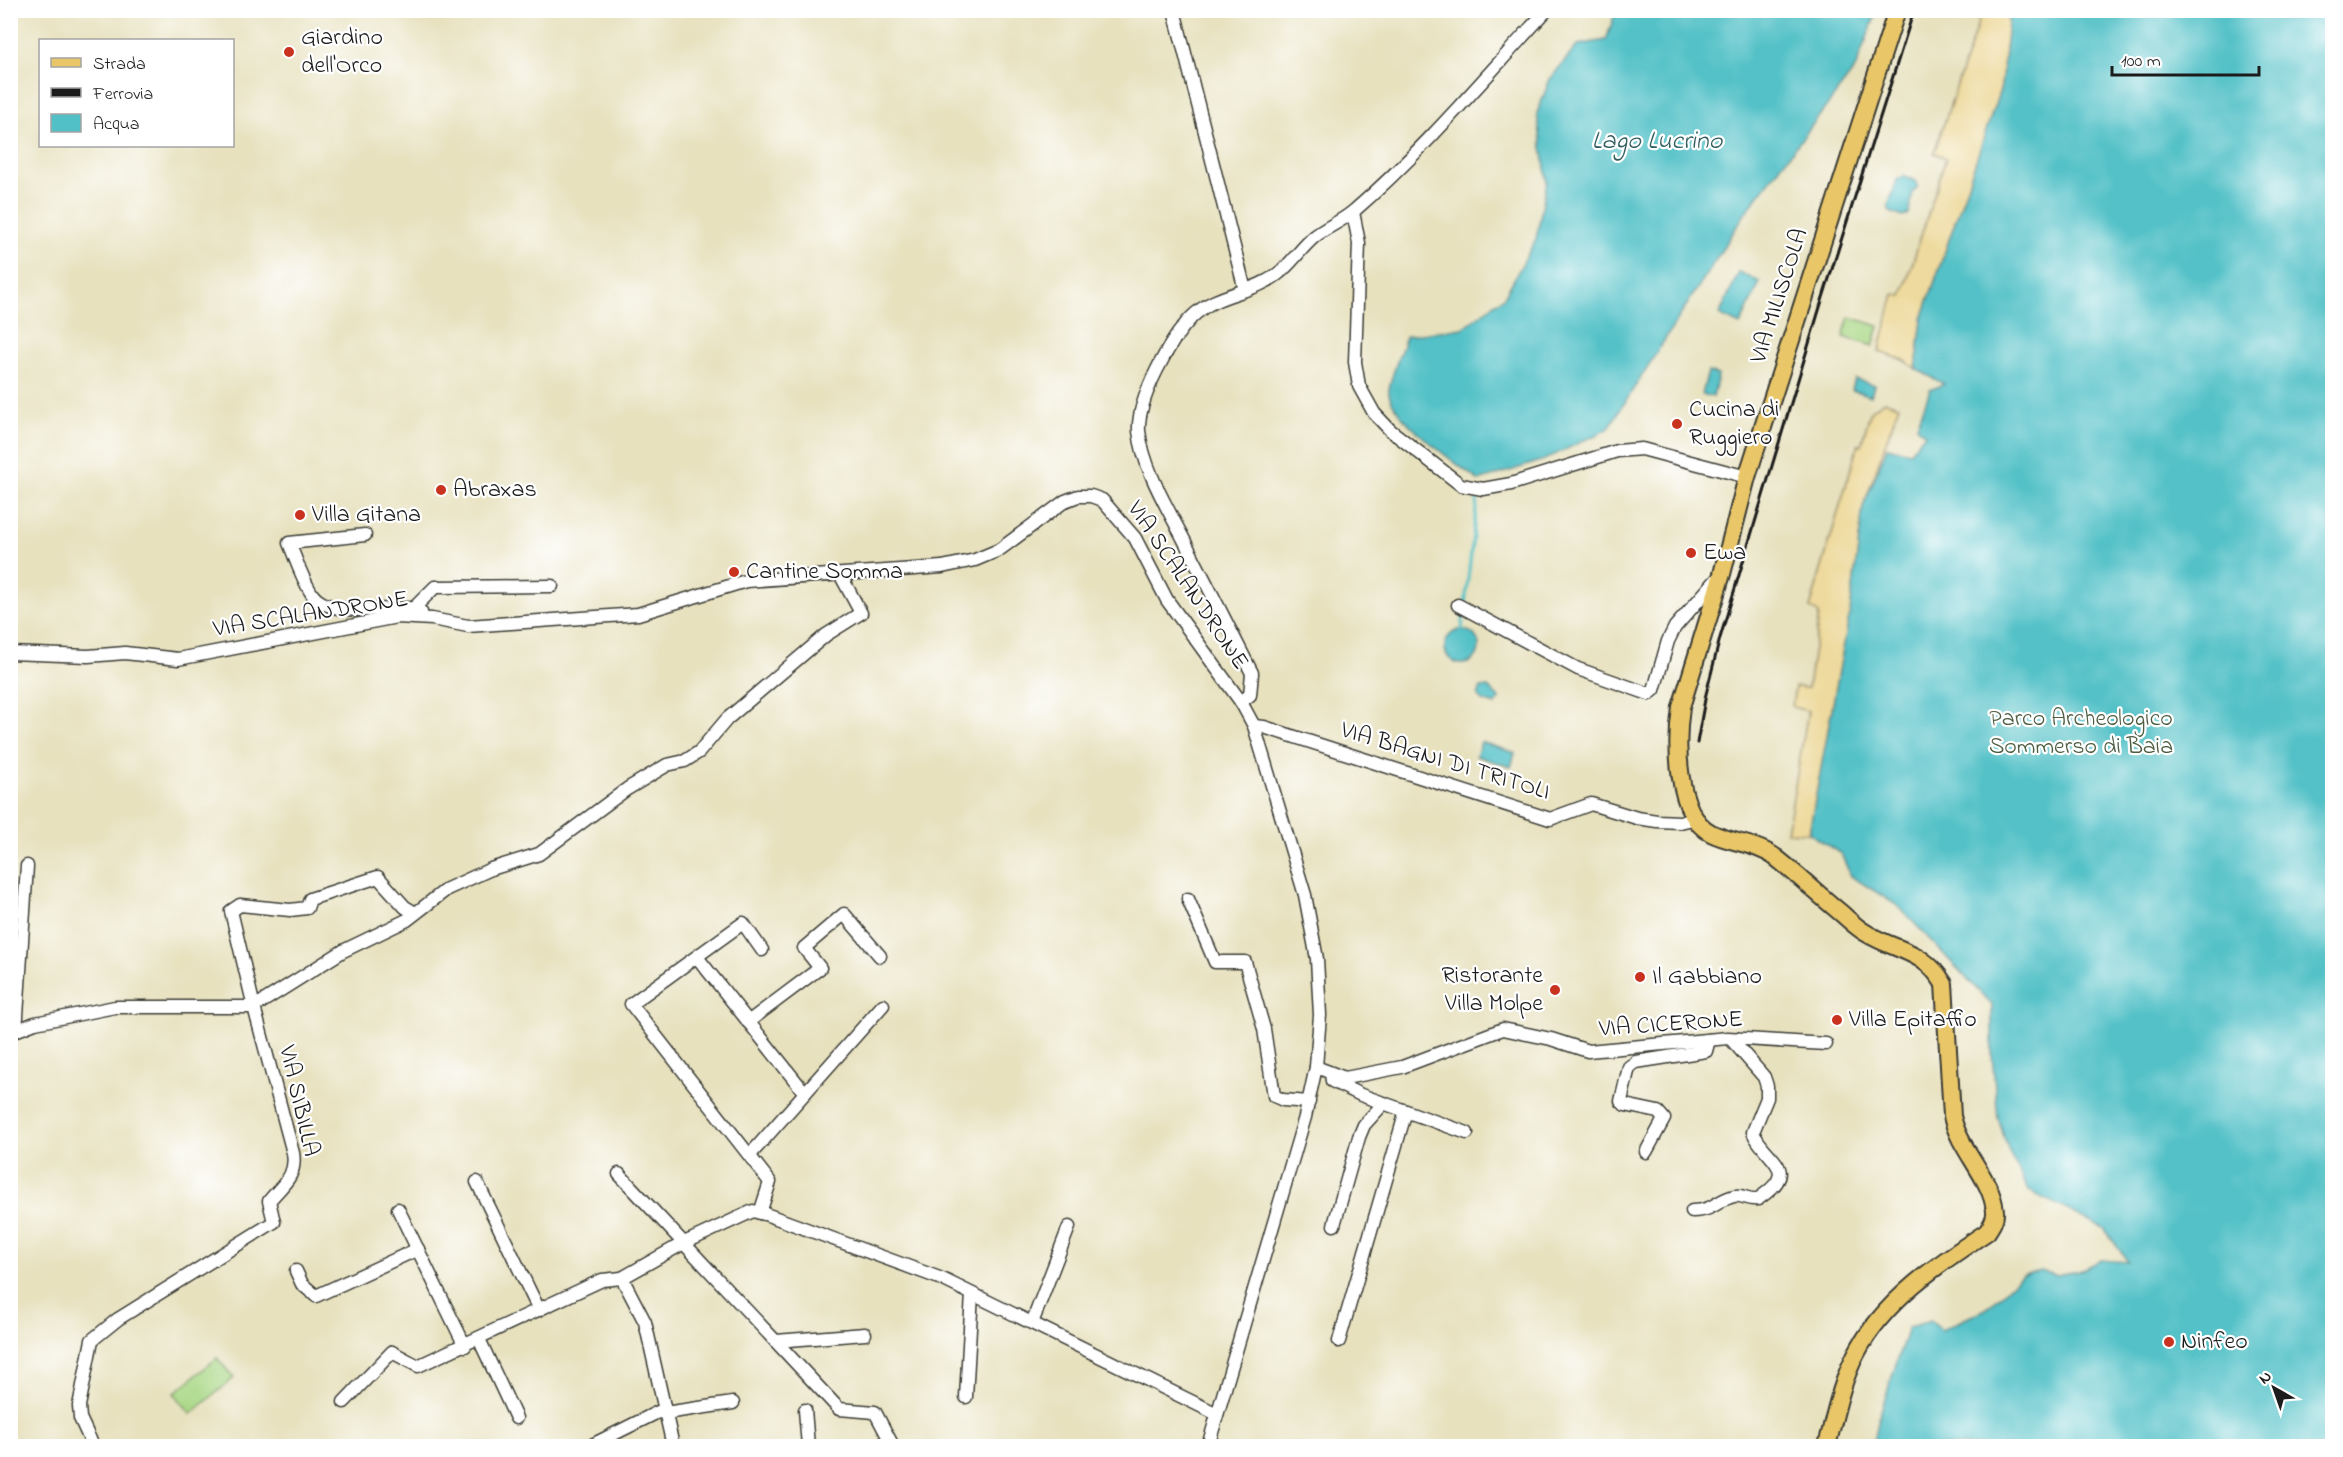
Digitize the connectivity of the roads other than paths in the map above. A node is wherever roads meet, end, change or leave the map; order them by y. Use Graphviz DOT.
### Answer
graph roads {
  1 [pos="1174,10"];
  2 [pos="1546,10"];
  3 [pos="1897,10"];
  4 [pos="1353,212"];
  5 [pos="1245,290"];
  6 [pos="1748,477"];
  7 [pos="364,535"];
  8 [pos="1722,574"];
  9 [pos="841,576"];
  10 [pos="552,586"];
  11 [pos="1693,607"];
  12 [pos="414,608"];
  13 [pos="1463,608"];
  14 [pos="432,619"];
  15 [pos="1708,619"];
  16 [pos="10,653"];
  17 [pos="1241,702"];
  18 [pos="1254,726"];
  19 [pos="1693,819"];
  20 [pos="27,866"];
  21 [pos="1188,898"];
  22 [pos="415,913"];
  23 [pos="762,950"];
  24 [pos="880,956"];
  25 [pos="697,957"];
  26 [pos="883,1005"];
  27 [pos="254,1007"];
  28 [pos="748,1022"];
  29 [pos="13,1032"];
  30 [pos="1731,1039"];
  31 [pos="1709,1040"];
  32 [pos="1826,1044"];
  33 [pos="1316,1067"];
  34 [pos="1330,1072"];
  35 [pos="805,1093"];
  36 [pos="1309,1102"];
  37 [pos="1384,1103"];
  38 [pos="1406,1111"];
  39 [pos="1467,1133"];
  40 [pos="1646,1152"];
  41 [pos="750,1155"];
  42 [pos="619,1174"];
  43 [pos="477,1182"];
  44 [pos="398,1209"];
  45 [pos="1692,1211"];
  46 [pos="760,1213"];
  47 [pos="1335,1225"];
  48 [pos="1069,1227"];
  49 [pos="682,1244"];
  50 [pos="418,1249"];
  51 [pos="296,1270"];
  52 [pos="622,1278"];
  53 [pos="972,1294"];
  54 [pos="539,1310"];
  55 [pos="1032,1323"];
  56 [pos="865,1334"];
  57 [pos="479,1339"];
  58 [pos="776,1341"];
  59 [pos="1339,1341"];
  60 [pos="465,1346"];
  61 [pos="966,1397"];
  62 [pos="344,1402"];
  63 [pos="733,1402"];
  64 [pos="805,1410"];
  65 [pos="665,1413"];
  66 [pos="1217,1414"];
  67 [pos="516,1418"];
  68 [pos="93,1446"];
  69 [pos="590,1446"];
  70 [pos="673,1446"];
  71 [pos="808,1446"];
  72 [pos="892,1446"];
  73 [pos="1208,1446"];
  74 [pos="1827,1446"];
  1 -- 5 [label="street"];
  2 -- 4 [label="street"];
  3 -- 6 [label="main road, VIA MILISCOLA"];
  4 -- 5 [label="street"];
  4 -- 6 [label="street"];
  5 -- 17 [label="street"];
  6 -- 8 [label="main road, VIA MILISCOLA"];
  7 -- 12 [label="street"];
  8 -- 11 [label="street"];
  8 -- 15 [label="main road, VIA MILISCOLA"];
  9 -- 14 [label="street, VIA SCALANDRONE"];
  9 -- 17 [label="street, VIA SCALANDRONE"];
  9 -- 22 [label="street"];
  10 -- 12 [label="street"];
  11 -- 13 [label="street"];
  11 -- 15 [label="street"];
  12 -- 14 [label="street"];
  14 -- 16 [label="street, VIA SCALANDRONE"];
  15 -- 19 [label="main road, VIA MILISCOLA"];
  17 -- 18 [label="street, VIA SCALANDRONE"];
  18 -- 19 [label="street, VIA BAGNI DI TRITOLI"];
  18 -- 33 [label="street, VIA SCALANDRONE"];
  19 -- 74 [label="main road"];
  20 -- 29 [label="street"];
  21 -- 36 [label="street"];
  22 -- 27 [label="street"];
  22 -- 27 [label="street"];
  23 -- 25 [label="street"];
  24 -- 28 [label="street"];
  25 -- 28 [label="street"];
  25 -- 41 [label="street"];
  26 -- 35 [label="street"];
  27 -- 29 [label="street"];
  27 -- 68 [label="street, VIA SIBILLA"];
  28 -- 35 [label="street"];
  30 -- 31 [label="street, VIA CICERONE"];
  30 -- 32 [label="street, VIA CICERONE"];
  30 -- 45 [label="street"];
  31 -- 34 [label="street, VIA CICERONE"];
  31 -- 40 [label="street"];
  33 -- 34 [label="street, VIA CICERONE"];
  33 -- 36 [label="street, VIA SCALANDRONE"];
  34 -- 37 [label="street"];
  35 -- 41 [label="street"];
  36 -- 66 [label="street, VIA SCALANDRONE"];
  37 -- 38 [label="street"];
  37 -- 47 [label="street"];
  38 -- 39 [label="street"];
  38 -- 59 [label="street"];
  41 -- 46 [label="street"];
  42 -- 49 [label="street"];
  43 -- 54 [label="street"];
  44 -- 50 [label="street"];
  46 -- 49 [label="street"];
  46 -- 53 [label="street"];
  48 -- 55 [label="street"];
  49 -- 52 [label="street"];
  49 -- 58 [label="street"];
  50 -- 51 [label="street"];
  50 -- 60 [label="street"];
  52 -- 54 [label="street"];
  52 -- 65 [label="street"];
  53 -- 55 [label="street"];
  53 -- 61 [label="street"];
  54 -- 57 [label="street"];
  55 -- 66 [label="street"];
  56 -- 58 [label="street"];
  57 -- 60 [label="street"];
  57 -- 67 [label="street"];
  58 -- 72 [label="street"];
  60 -- 62 [label="street"];
  63 -- 65 [label="street"];
  64 -- 71 [label="street"];
  65 -- 69 [label="street"];
  65 -- 70 [label="street"];
  66 -- 73 [label="street, VIA SCALANDRONE"];
}
